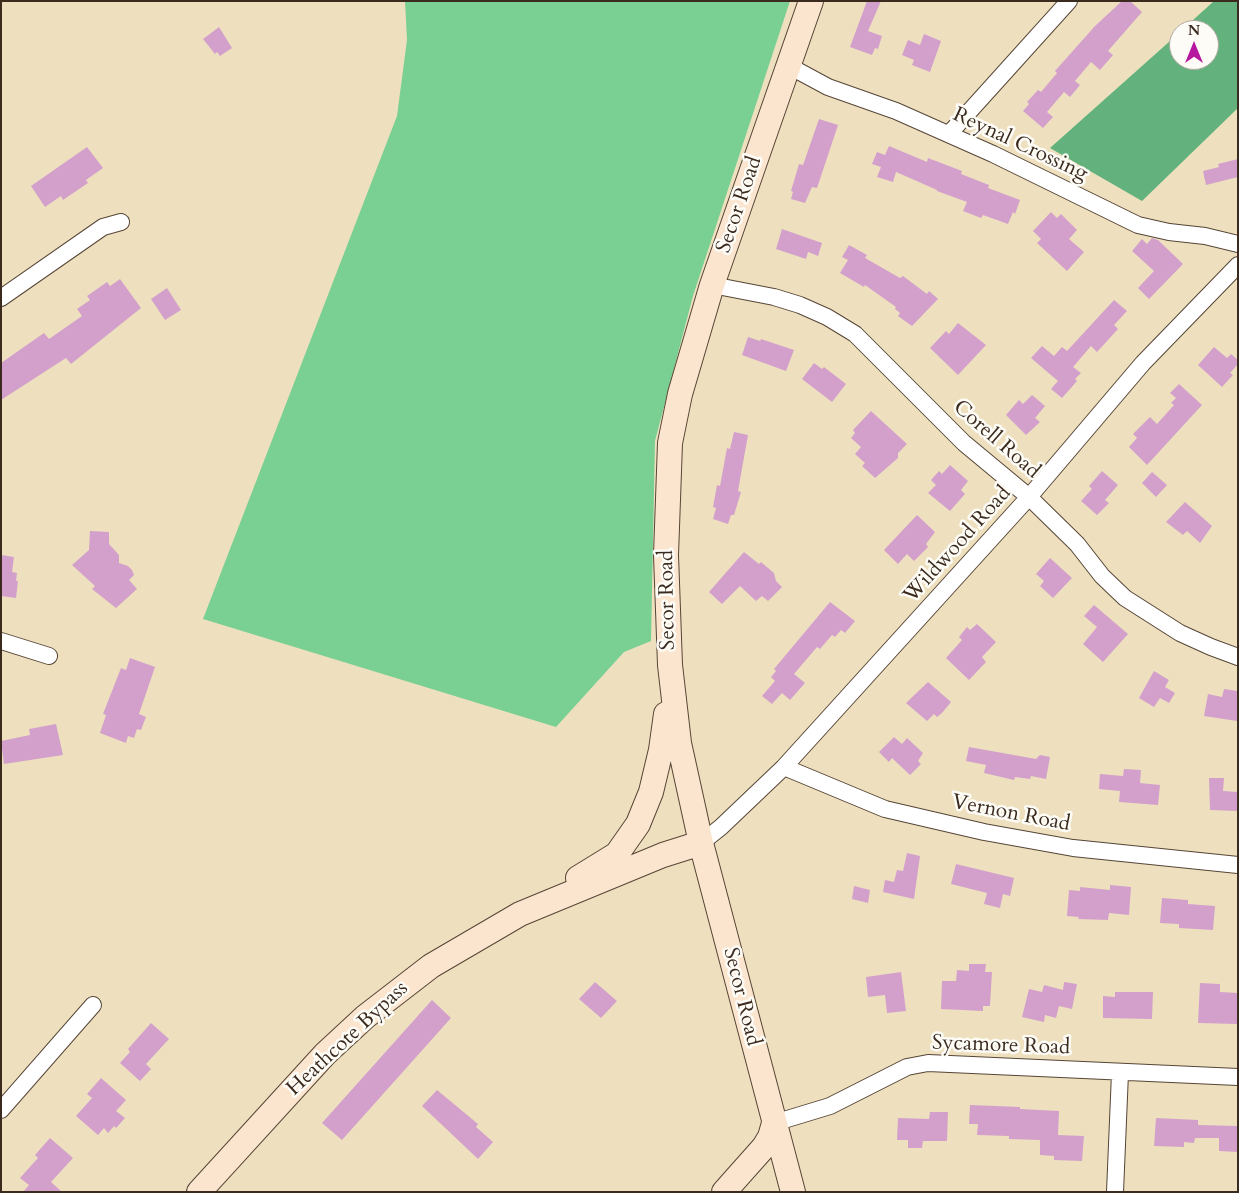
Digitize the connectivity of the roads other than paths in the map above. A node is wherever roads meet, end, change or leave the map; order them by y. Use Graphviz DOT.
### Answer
graph roads {
  1 [pos="811,1"];
  2 [pos="1069,1"];
  3 [pos="789,66"];
  4 [pos="949,134"];
  5 [pos="121,222"];
  6 [pos="1238,244"];
  7 [pos="1238,266"];
  8 [pos="712,285"];
  9 [pos="1,298"];
  10 [pos="1028,497"];
  11 [pos="1,641"];
  12 [pos="49,656"];
  13 [pos="1238,657"];
  14 [pos="670,665"];
  15 [pos="784,767"];
  16 [pos="700,844"];
  17 [pos="1238,866"];
  18 [pos="520,914"];
  19 [pos="93,1005"];
  20 [pos="1120,1073"];
  21 [pos="1238,1077"];
  22 [pos="1,1110"];
  23 [pos="774,1123"];
  24 [pos="199,1192"];
  25 [pos="724,1192"];
  26 [pos="792,1192"];
  27 [pos="1115,1192"];
  1 -- 3 [label="main road, Secor Road"];
  2 -- 4 [label="street"];
  3 -- 4 [label="street, Reynal Crossing"];
  3 -- 8 [label="main road, Secor Road"];
  4 -- 6 [label="street, Reynal Crossing"];
  5 -- 9 [label="street"];
  7 -- 10 [label="street, Wildwood Road"];
  8 -- 10 [label="street, Corell Road"];
  8 -- 14 [label="main road, Secor Road"];
  10 -- 13 [label="street, Corell Road"];
  10 -- 15 [label="street, Wildwood Road"];
  11 -- 12 [label="street"];
  14 -- 16 [label="main road, Secor Road"];
  14 -- 18 [label="main road"];
  15 -- 16 [label="street, Wildwood Road"];
  15 -- 17 [label="street, Vernon Road"];
  16 -- 18 [label="main road"];
  16 -- 23 [label="main road, Secor Road"];
  18 -- 24 [label="main road, Heathcote Bypass"];
  19 -- 22 [label="street"];
  20 -- 21 [label="street, Sycamore Road"];
  20 -- 23 [label="street, Sycamore Road"];
  20 -- 27 [label="street"];
  23 -- 25 [label="main road"];
  23 -- 26 [label="main road, Secor Road"];
}
